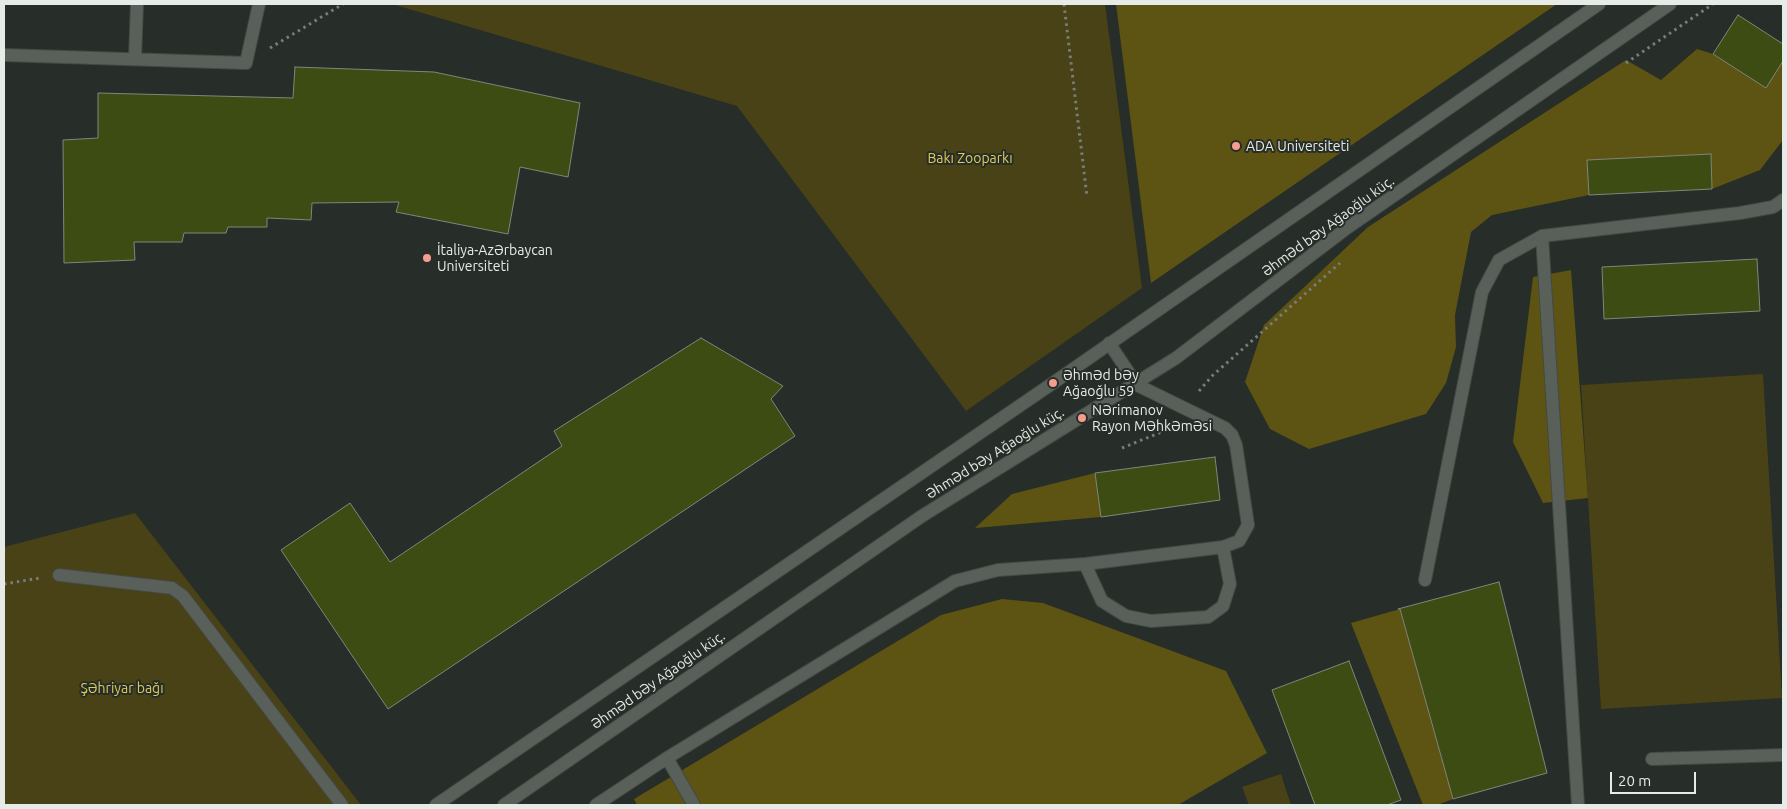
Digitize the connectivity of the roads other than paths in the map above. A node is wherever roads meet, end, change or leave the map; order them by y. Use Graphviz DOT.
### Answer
graph roads {
  1 [pos="137,4"];
  2 [pos="259,4"];
  3 [pos="1599,4"];
  4 [pos="1670,4"];
  5 [pos="4,55"];
  6 [pos="135,59"];
  7 [pos="1783,200"];
  8 [pos="1542,236"];
  9 [pos="1109,343"];
  10 [pos="1137,384"];
  11 [pos="1223,547"];
  12 [pos="1085,564"];
  13 [pos="59,574"];
  14 [pos="1425,580"];
  15 [pos="1783,754"];
  16 [pos="667,758"];
  17 [pos="1652,759"];
  18 [pos="342,805"];
  19 [pos="436,805"];
  20 [pos="504,805"];
  21 [pos="596,805"];
  22 [pos="694,805"];
  23 [pos="1578,805"];
  1 -- 6 [label="street"];
  2 -- 6 [label="street"];
  3 -- 9 [label="street, Əhməd bəy Ağaoğlu küç."];
  4 -- 10 [label="street, Əhməd bəy Ağaoğlu küç."];
  5 -- 6 [label="street"];
  7 -- 8 [label="street"];
  8 -- 14 [label="street"];
  8 -- 23 [label="street"];
  9 -- 10 [label="street"];
  9 -- 19 [label="street, Əhməd bəy Ağaoğlu küç."];
  10 -- 11 [label="street"];
  10 -- 20 [label="street, Əhməd bəy Ağaoğlu küç."];
  11 -- 12 [label="street"];
  11 -- 12 [label="street"];
  12 -- 16 [label="street"];
  13 -- 18 [label="street"];
  15 -- 17 [label="street"];
  16 -- 21 [label="street"];
  16 -- 22 [label="street"];
}
